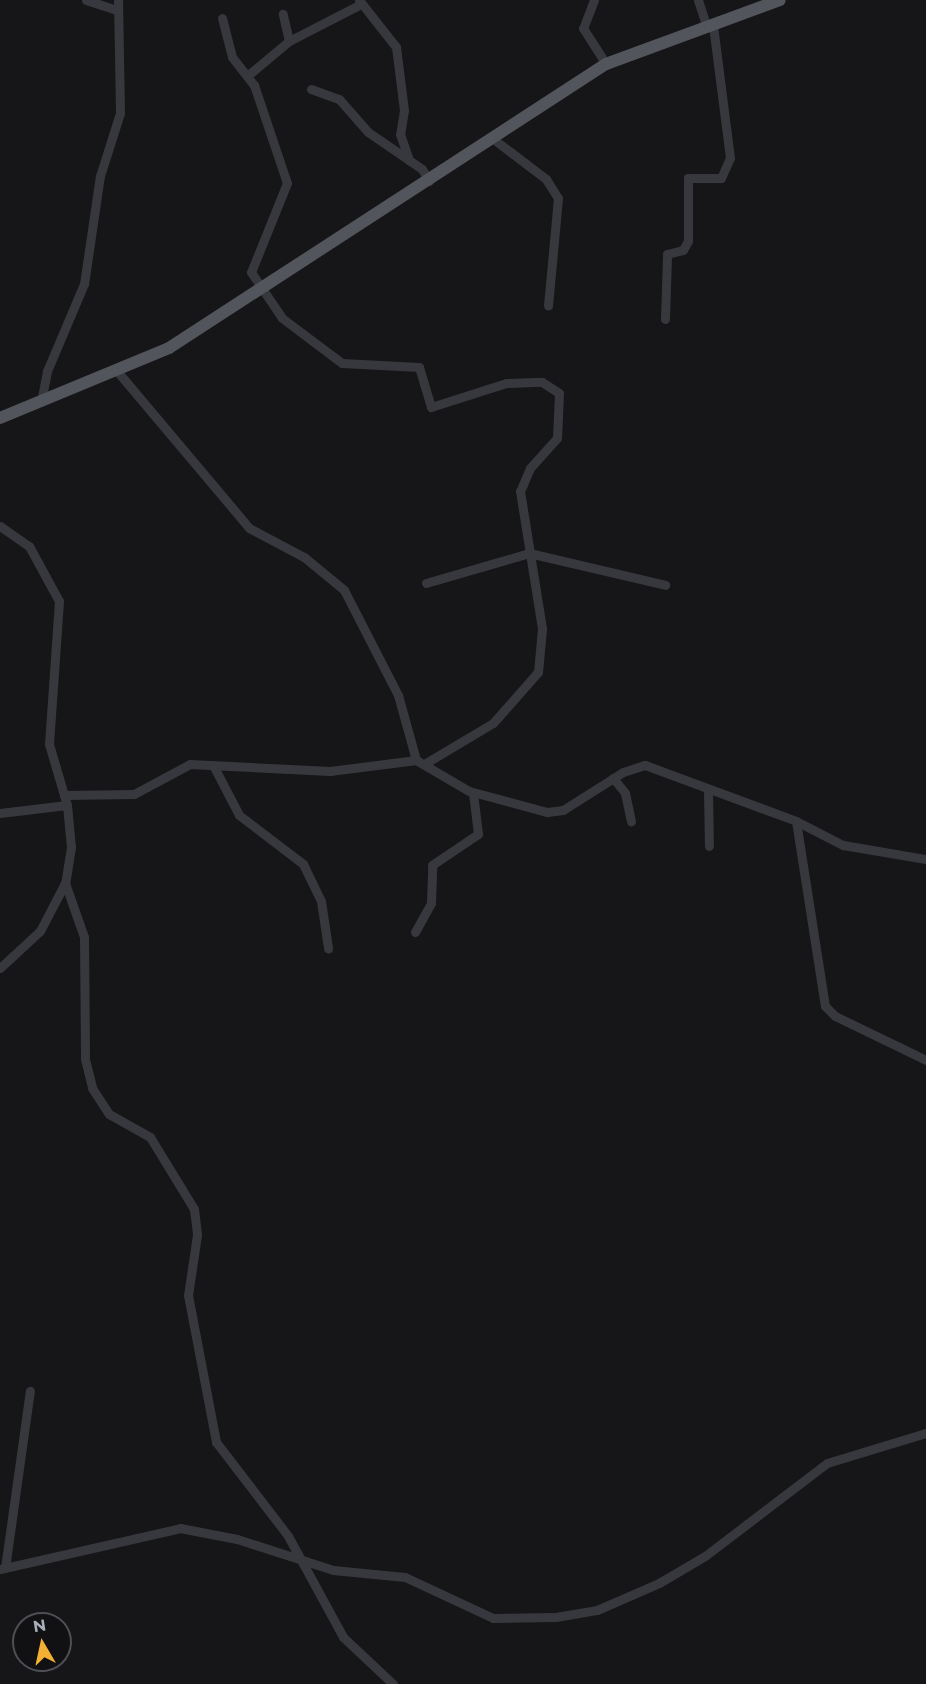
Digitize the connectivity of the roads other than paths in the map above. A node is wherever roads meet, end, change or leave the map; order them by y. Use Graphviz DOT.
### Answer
graph roads {
  1 [pos="86,0"];
  2 [pos="602,0"];
  3 [pos="698,0"];
  4 [pos="780,0"];
  5 [pos="360,2"];
  6 [pos="593,3"];
  7 [pos="117,5"];
  8 [pos="283,14"];
  9 [pos="222,18"];
  10 [pos="710,27"];
  11 [pos="289,41"];
  12 [pos="606,64"];
  13 [pos="247,76"];
  14 [pos="311,90"];
  15 [pos="492,138"];
  16 [pos="409,160"];
  17 [pos="429,181"];
  18 [pos="259,286"];
  19 [pos="548,306"];
  20 [pos="665,319"];
  21 [pos="117,371"];
  22 [pos="41,402"];
  23 [pos="0,418"];
  24 [pos="0,526"];
  25 [pos="529,553"];
  26 [pos="426,583"];
  27 [pos="665,585"];
  28 [pos="421,761"];
  29 [pos="213,765"];
  30 [pos="614,778"];
  31 [pos="708,791"];
  32 [pos="472,793"];
  33 [pos="64,795"];
  34 [pos="67,805"];
  35 [pos="0,813"];
  36 [pos="631,821"];
  37 [pos="796,821"];
  38 [pos="709,846"];
  39 [pos="926,859"];
  40 [pos="65,883"];
  41 [pos="415,932"];
  42 [pos="328,948"];
  43 [pos="0,968"];
  44 [pos="926,1060"];
  45 [pos="30,1391"];
  46 [pos="926,1433"];
  47 [pos="297,1558"];
  48 [pos="3,1568"];
  49 [pos="393,1684"];
  1 -- 7 [label="street"];
  2 -- 6 [label="street"];
  3 -- 10 [label="street"];
  4 -- 10 [label="main road"];
  5 -- 11 [label="street"];
  5 -- 16 [label="street"];
  6 -- 12 [label="street"];
  7 -- 22 [label="street"];
  8 -- 11 [label="street"];
  9 -- 13 [label="street"];
  10 -- 12 [label="main road"];
  10 -- 20 [label="street"];
  11 -- 13 [label="street"];
  12 -- 15 [label="main road"];
  13 -- 18 [label="street"];
  14 -- 16 [label="street"];
  15 -- 17 [label="main road"];
  15 -- 19 [label="street"];
  16 -- 17 [label="street"];
  17 -- 18 [label="main road"];
  18 -- 21 [label="main road"];
  18 -- 25 [label="street"];
  21 -- 22 [label="main road"];
  21 -- 28 [label="street"];
  22 -- 23 [label="main road"];
  24 -- 33 [label="street"];
  25 -- 26 [label="street"];
  25 -- 27 [label="street"];
  25 -- 28 [label="street"];
  28 -- 29 [label="street"];
  28 -- 32 [label="street"];
  29 -- 33 [label="street"];
  29 -- 42 [label="street"];
  30 -- 31 [label="street"];
  30 -- 32 [label="street"];
  30 -- 36 [label="street"];
  31 -- 37 [label="street"];
  31 -- 38 [label="street"];
  32 -- 41 [label="street"];
  33 -- 34 [label="street"];
  34 -- 35 [label="street"];
  34 -- 40 [label="street"];
  37 -- 39 [label="street"];
  37 -- 44 [label="street"];
  40 -- 43 [label="street"];
  40 -- 47 [label="street"];
  45 -- 48 [label="street"];
  46 -- 47 [label="street"];
  47 -- 48 [label="street"];
  47 -- 49 [label="street"];
}
